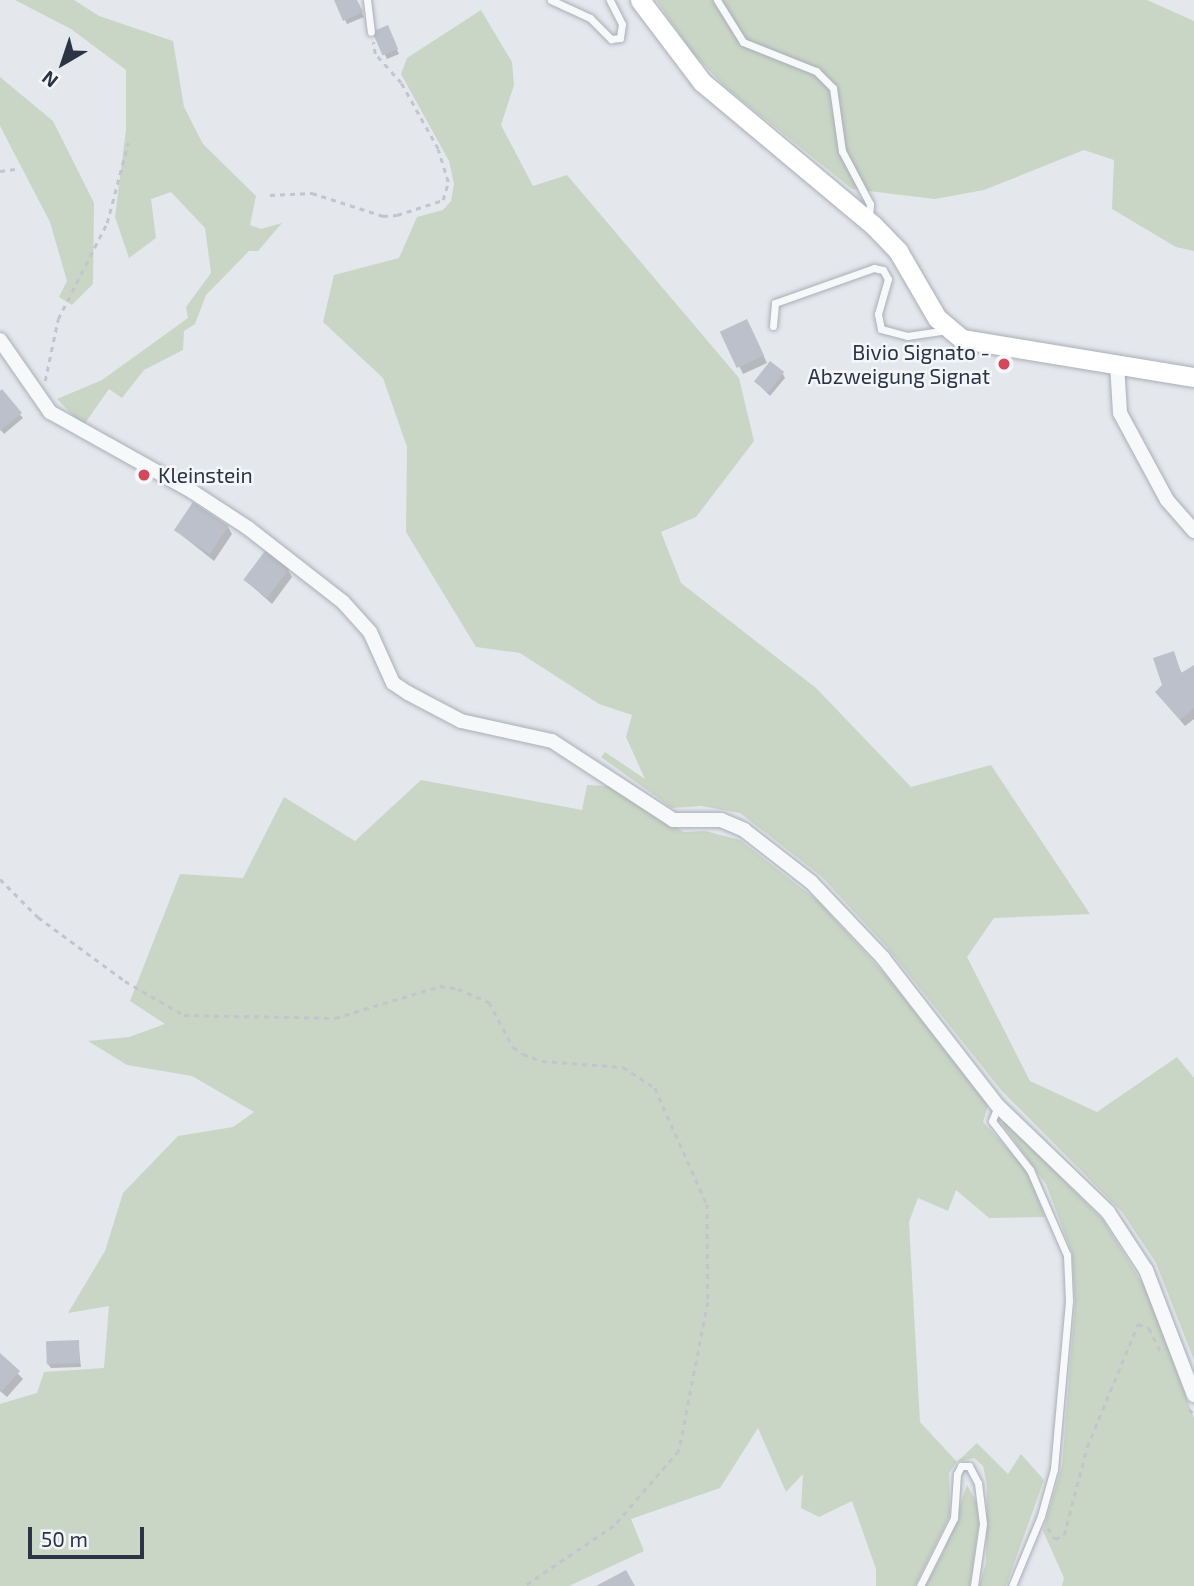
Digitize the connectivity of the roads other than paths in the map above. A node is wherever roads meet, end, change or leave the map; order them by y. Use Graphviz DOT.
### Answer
graph roads {
  1 [pos="367,0"];
  2 [pos="551,0"];
  3 [pos="610,0"];
  4 [pos="640,0"];
  5 [pos="718,0"];
  6 [pos="371,32"];
  7 [pos="869,222"];
  8 [pos="773,326"];
  9 [pos="949,330"];
  10 [pos="0,340"];
  11 [pos="1117,364"];
  12 [pos="1194,377"];
  13 [pos="1194,531"];
  14 [pos="999,1106"];
  15 [pos="1190,1400"];
  16 [pos="920,1586"];
  17 [pos="974,1586"];
  18 [pos="1012,1586"];
  1 -- 6 [label="lane"];
  2 -- 3 [label="lane"];
  4 -- 7 [label="main road"];
  5 -- 7 [label="lane"];
  7 -- 9 [label="main road"];
  8 -- 9 [label="lane"];
  9 -- 11 [label="main road"];
  10 -- 14 [label="street"];
  11 -- 12 [label="main road"];
  11 -- 13 [label="street"];
  14 -- 15 [label="street"];
  14 -- 18 [label="lane"];
  16 -- 17 [label="lane"];
}
